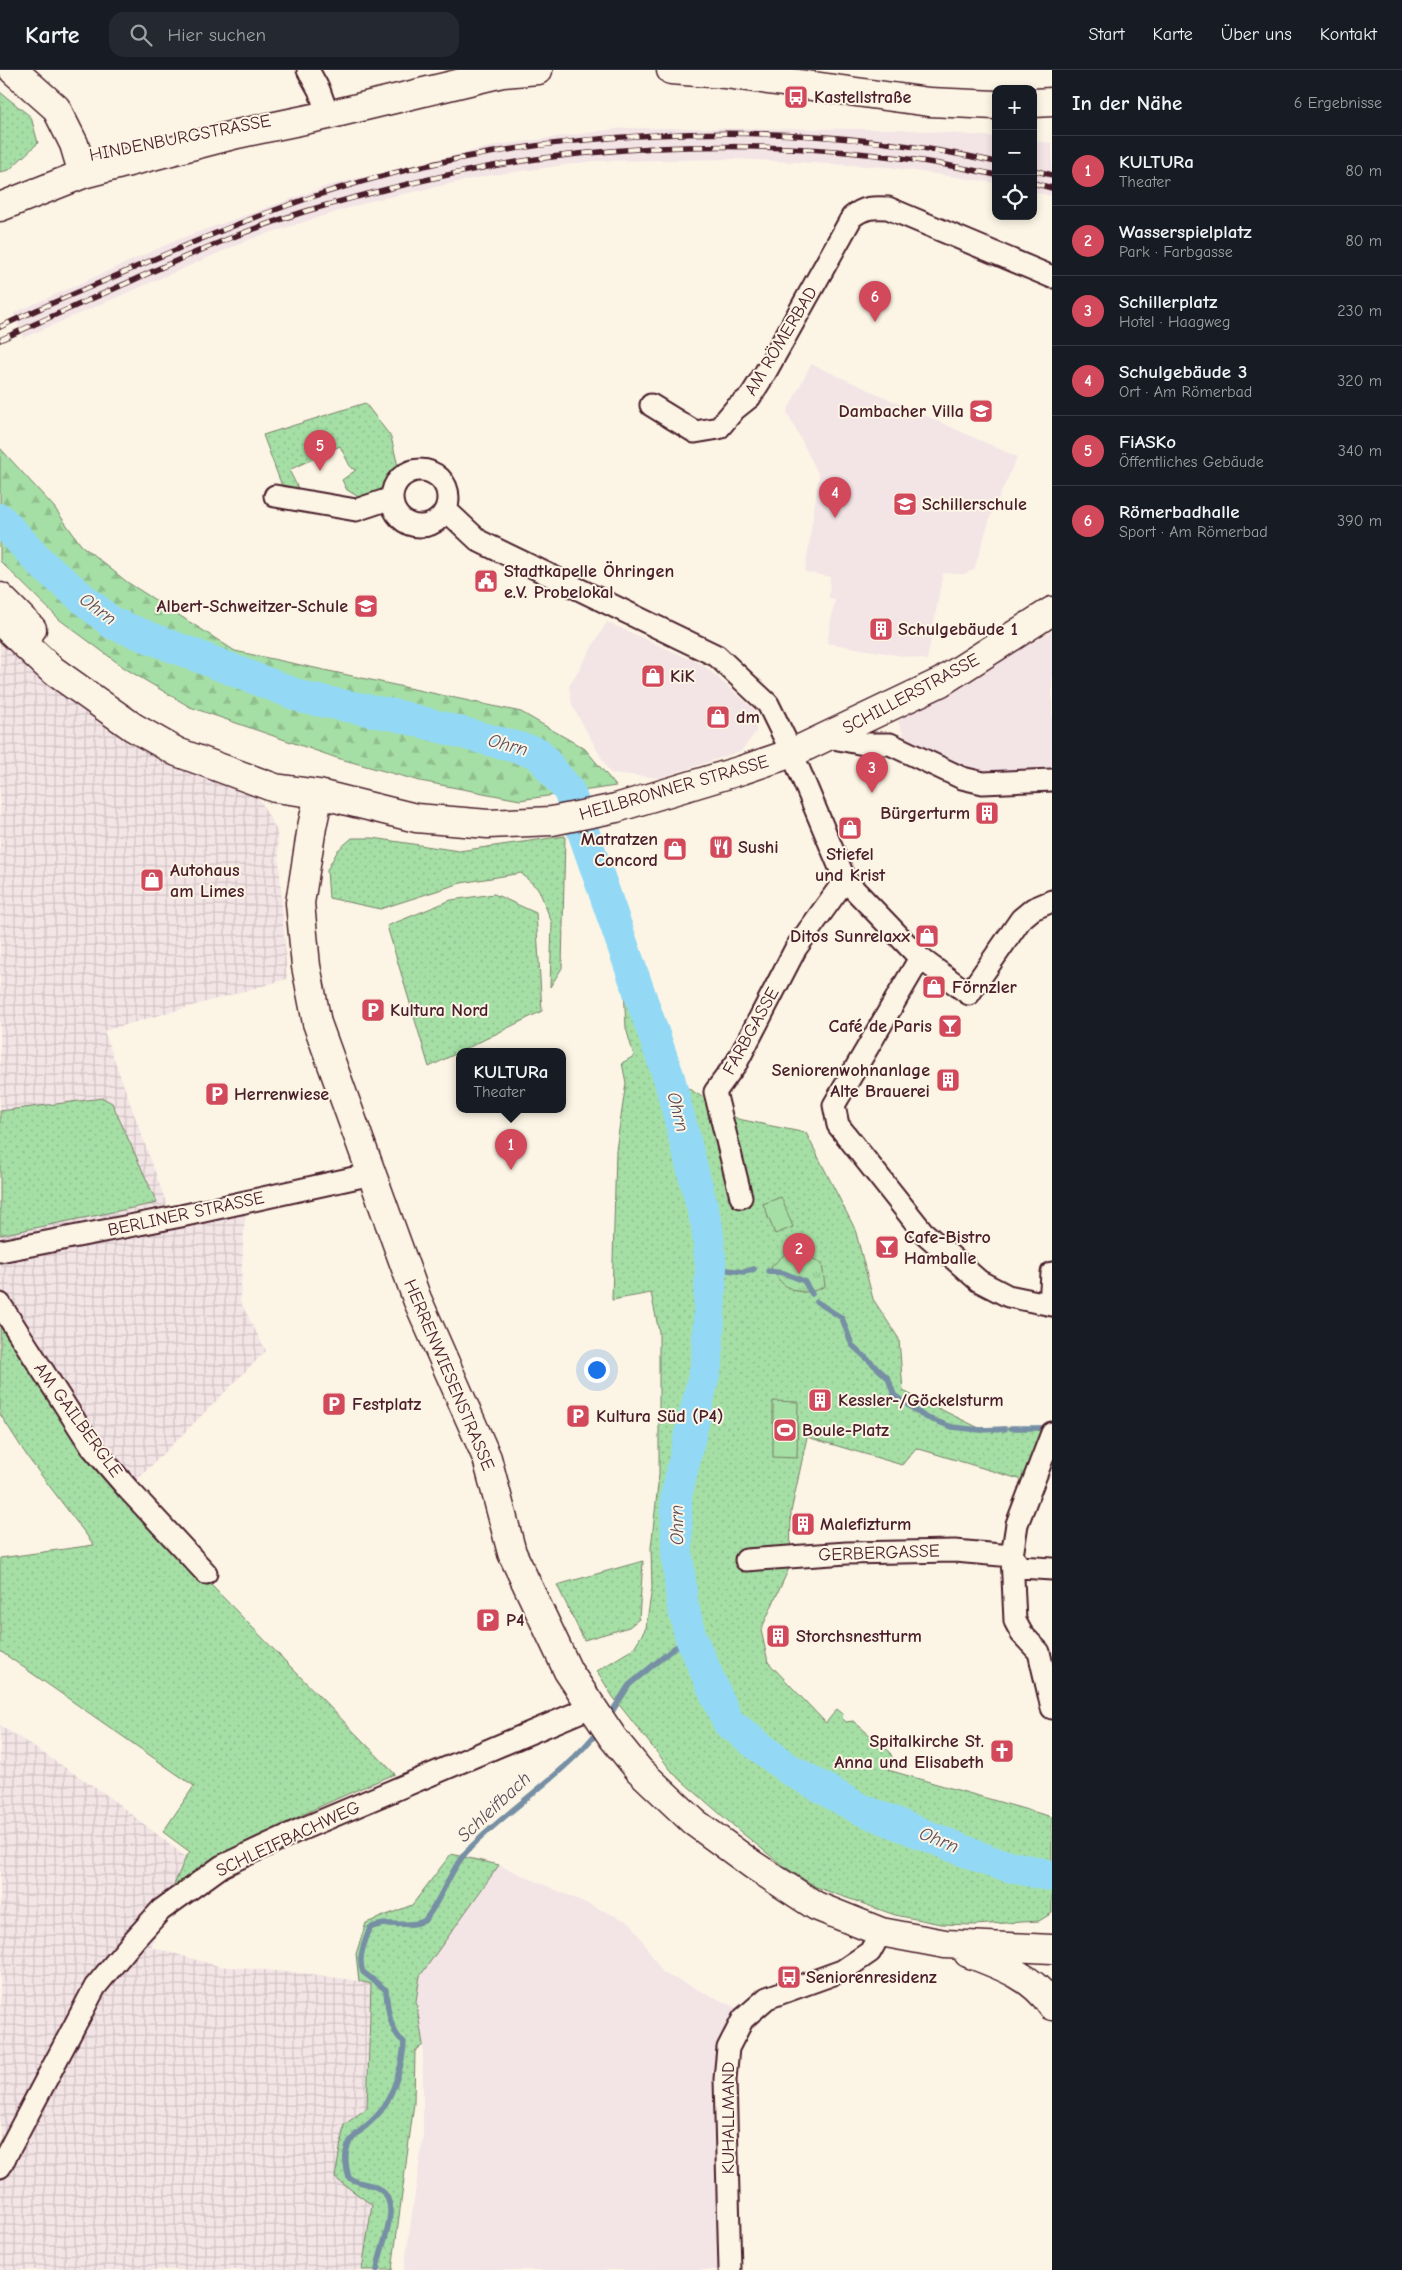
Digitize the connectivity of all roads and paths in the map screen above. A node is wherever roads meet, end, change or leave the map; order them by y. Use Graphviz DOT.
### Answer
graph roads {
  1 [pos="13,70"];
  2 [pos="308,70"];
  3 [pos="538,70"];
  4 [pos="688,70"];
  5 [pos="725,72"];
  6 [pos="1052,102"];
  7 [pos="1037,103"];
  8 [pos="992,106"];
  9 [pos="321,116"];
  10 [pos="80,166"];
  11 [pos="0,187"];
  12 [pos="0,207"];
  13 [pos="1052,277"];
  14 [pos="651,406"];
  15 [pos="275,496"];
  16 [pos="392,498"];
  17 [pos="446,510"];
  18 [pos="0,597"];
  19 [pos="1052,611"];
  20 [pos="0,621"];
  21 [pos="828,737"];
  22 [pos="792,753"];
  23 [pos="1052,780"];
  24 [pos="275,788"];
  25 [pos="320,794"];
  26 [pos="358,804"];
  27 [pos="312,827"];
  28 [pos="845,880"];
  29 [pos="1052,900"];
  30 [pos="920,958"];
  31 [pos="372,1174"];
  32 [pos="741,1197"];
  33 [pos="0,1251"];
  34 [pos="1052,1272"];
  35 [pos="0,1304"];
  36 [pos="1051,1304"];
  37 [pos="1052,1433"];
  38 [pos="1012,1556"];
  39 [pos="746,1560"];
  40 [pos="1052,1569"];
  41 [pos="206,1573"];
  42 [pos="1052,1708"];
  43 [pos="594,1711"];
  44 [pos="881,1932"];
  45 [pos="945,1944"];
  46 [pos="1052,1949"];
  47 [pos="1052,2006"];
  48 [pos="0,2167"];
  49 [pos="730,2270"];
  1 -- 10 [label="street"];
  2 -- 9 [label="street"];
  3 -- 9 [label="street, HINDENBURGSTRASSE"];
  4 -- 5 [label="street"];
  5 -- 8 [label="street"];
  6 -- 7 [label="street"];
  9 -- 10 [label="street, HINDENBURGSTRASSE"];
  10 -- 11 [label="street, HINDENBURGSTRASSE"];
  10 -- 12 [label="street, HINDENBURGSTRASSE"];
  13 -- 14 [label="street, AM RÖMERBAD"];
  15 -- 16 [label="street"];
  16 -- 17 [label="street"];
  16 -- 17 [label="street"];
  17 -- 22 [label="street"];
  18 -- 25 [label="street, HEILBRONNER STRASSE"];
  19 -- 21 [label="street, SCHILLERSTRASSE"];
  20 -- 24 [label="street, HEILBRONNER STRASSE"];
  21 -- 22 [label="street, SCHILLERSTRASSE"];
  21 -- 23 [label="street"];
  22 -- 26 [label="street, HEILBRONNER STRASSE"];
  22 -- 28 [label="street"];
  24 -- 25 [label="street, HEILBRONNER STRASSE"];
  24 -- 27 [label="street"];
  25 -- 26 [label="street, HEILBRONNER STRASSE"];
  25 -- 27 [label="street, HERRENWIESENSTRASSE"];
  26 -- 27 [label="street"];
  27 -- 31 [label="street, HERRENWIESENSTRASSE"];
  28 -- 30 [label="street"];
  28 -- 32 [label="street, FARBGASSE"];
  29 -- 30 [label="street"];
  30 -- 36 [label="street"];
  31 -- 33 [label="street, BERLINER STRASSE"];
  31 -- 43 [label="street, HERRENWIESENSTRASSE"];
  34 -- 36 [label="street"];
  35 -- 41 [label="street, AM GAILBERGLE"];
  37 -- 38 [label="street"];
  38 -- 39 [label="street, GERBERGASSE"];
  38 -- 40 [label="street"];
  38 -- 42 [label="street"];
  43 -- 44 [label="street, HERRENWIESENSTRASSE"];
  43 -- 48 [label="street, SCHLEIFBACHWEG"];
  44 -- 45 [label="street, HERRENWIESENSTRASSE"];
  44 -- 49 [label="street, KUHALLMAND"];
  45 -- 46 [label="street, HERRENWIESENSTRASSE"];
  45 -- 47 [label="street"];
}
